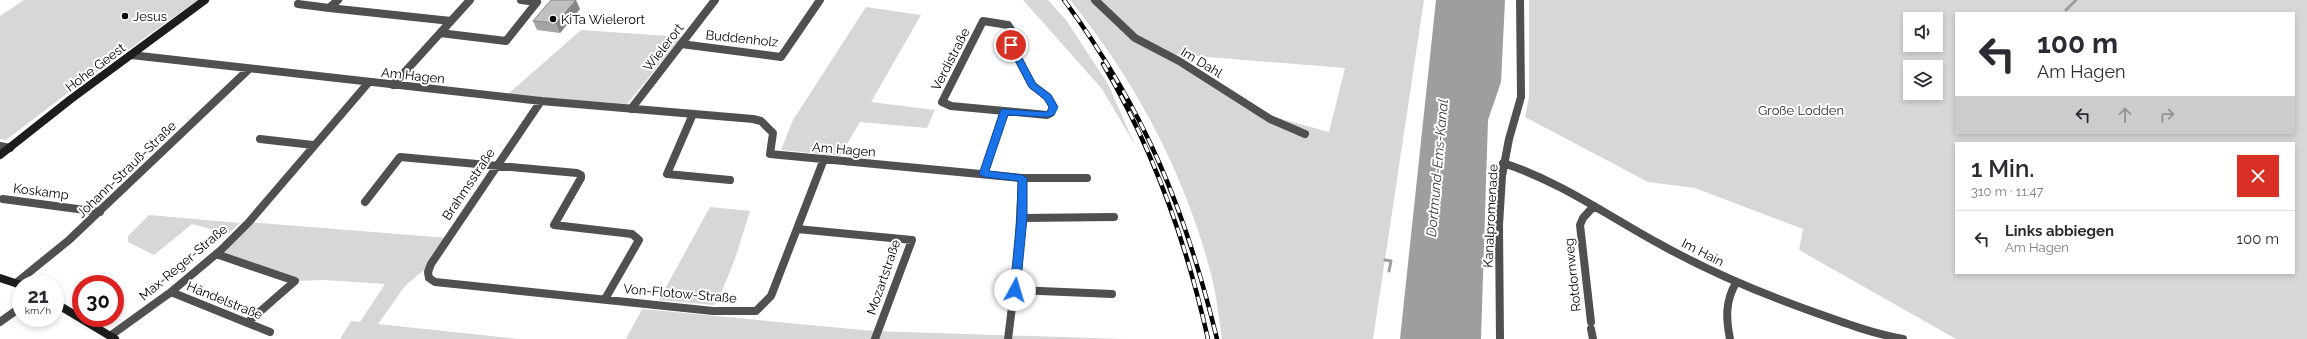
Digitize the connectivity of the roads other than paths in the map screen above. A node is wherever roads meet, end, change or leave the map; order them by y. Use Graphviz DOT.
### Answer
graph roads {
  1 [pos="205,0"];
  2 [pos="338,0"];
  3 [pos="470,0"];
  4 [pos="521,0"];
  5 [pos="715,0"];
  6 [pos="820,0"];
  7 [pos="1095,0"];
  8 [pos="1520,0"];
  9 [pos="298,4"];
  10 [pos="329,8"];
  11 [pos="451,21"];
  12 [pos="440,33"];
  13 [pos="681,44"];
  14 [pos="131,55"];
  15 [pos="248,69"];
  16 [pos="368,82"];
  17 [pos="392,85"];
  18 [pos="541,101"];
  19 [pos="631,109"];
  20 [pos="1004,112"];
  21 [pos="693,114"];
  22 [pos="1305,134"];
  23 [pos="260,139"];
  24 [pos="313,145"];
  25 [pos="0,146"];
  26 [pos="10,148"];
  27 [pos="0,155"];
  28 [pos="824,159"];
  29 [pos="1503,163"];
  30 [pos="496,166"];
  31 [pos="984,174"];
  32 [pos="1022,178"];
  33 [pos="1087,178"];
  34 [pos="730,180"];
  35 [pos="3,199"];
  36 [pos="365,202"];
  37 [pos="1594,206"];
  38 [pos="100,212"];
  39 [pos="1114,216"];
  40 [pos="1022,218"];
  41 [pos="797,229"];
  42 [pos="216,254"];
  43 [pos="29,275"];
  44 [pos="0,278"];
  45 [pos="12,282"];
  46 [pos="435,282"];
  47 [pos="1736,283"];
  48 [pos="1015,290"];
  49 [pos="170,292"];
  50 [pos="1112,294"];
  51 [pos="605,299"];
  52 [pos="64,309"];
  53 [pos="12,313"];
  54 [pos="0,322"];
  55 [pos="248,322"];
  56 [pos="270,332"];
  57 [pos="112,338"];
  58 [pos="875,339"];
  59 [pos="1008,339"];
  60 [pos="1500,339"];
  61 [pos="1593,339"];
  62 [pos="1730,339"];
  63 [pos="1903,339"];
  1 -- 14 [label="street, Hohe Geest"];
  2 -- 10 [label="street"];
  3 -- 11 [label="street"];
  4 -- 12 [label="street"];
  5 -- 13 [label="street, Wielerort"];
  6 -- 13 [label="street, Buddenholz"];
  7 -- 22 [label="street, Im Dahl"];
  8 -- 29 [label="street, Kanalpromenade"];
  9 -- 10 [label="street"];
  10 -- 11 [label="street"];
  11 -- 12 [label="street"];
  12 -- 17 [label="street"];
  13 -- 19 [label="street, Wielerort"];
  14 -- 15 [label="street, Am Hagen"];
  14 -- 26 [label="street, Hohe Geest"];
  15 -- 16 [label="street, Am Hagen"];
  15 -- 38 [label="street, Johann-Strauß-Straße"];
  16 -- 17 [label="street, Am Hagen"];
  16 -- 24 [label="street, Max-Reger-Straße"];
  17 -- 18 [label="street, Am Hagen"];
  18 -- 19 [label="street, Am Hagen"];
  18 -- 30 [label="street, Brahmsstraße"];
  19 -- 21 [label="street, Am Hagen"];
  20 -- 20 [label="street, Verdistraße"];
  20 -- 31 [label="street"];
  21 -- 28 [label="street, Am Hagen"];
  21 -- 34 [label="street"];
  23 -- 24 [label="street"];
  24 -- 42 [label="street, Max-Reger-Straße"];
  25 -- 26 [label="street"];
  26 -- 27 [label="street, Hohe Geest"];
  28 -- 31 [label="street, Am Hagen"];
  28 -- 41 [label="street, Von-Flotow-Straße"];
  29 -- 37 [label="street, Im Hain"];
  29 -- 60 [label="street, Kanalpromenade"];
  30 -- 36 [label="street"];
  30 -- 46 [label="street, Brahmsstraße"];
  30 -- 51 [label="street"];
  31 -- 32 [label="street, Am Hagen"];
  32 -- 33 [label="street, Am Hagen"];
  32 -- 40 [label="street"];
  35 -- 38 [label="street, Koskamp"];
  37 -- 47 [label="street, Im Hain"];
  37 -- 61 [label="street, Rotdornweg"];
  38 -- 43 [label="street, Johann-Strauß-Straße"];
  39 -- 40 [label="street"];
  40 -- 48 [label="street"];
  41 -- 51 [label="street, Von-Flotow-Straße"];
  41 -- 58 [label="street, Mozartstraße"];
  42 -- 49 [label="street, Max-Reger-Straße"];
  42 -- 55 [label="street"];
  44 -- 45 [label="street"];
  46 -- 51 [label="street, Von-Flotow-Straße"];
  47 -- 62 [label="street"];
  47 -- 63 [label="street, Im Hain"];
  48 -- 50 [label="street"];
  48 -- 59 [label="street"];
  49 -- 55 [label="street, Händelstraße"];
  49 -- 57 [label="street, Max-Reger-Straße"];
  52 -- 57 [label="street"];
  53 -- 54 [label="street"];
  55 -- 56 [label="street, Händelstraße"];
}
